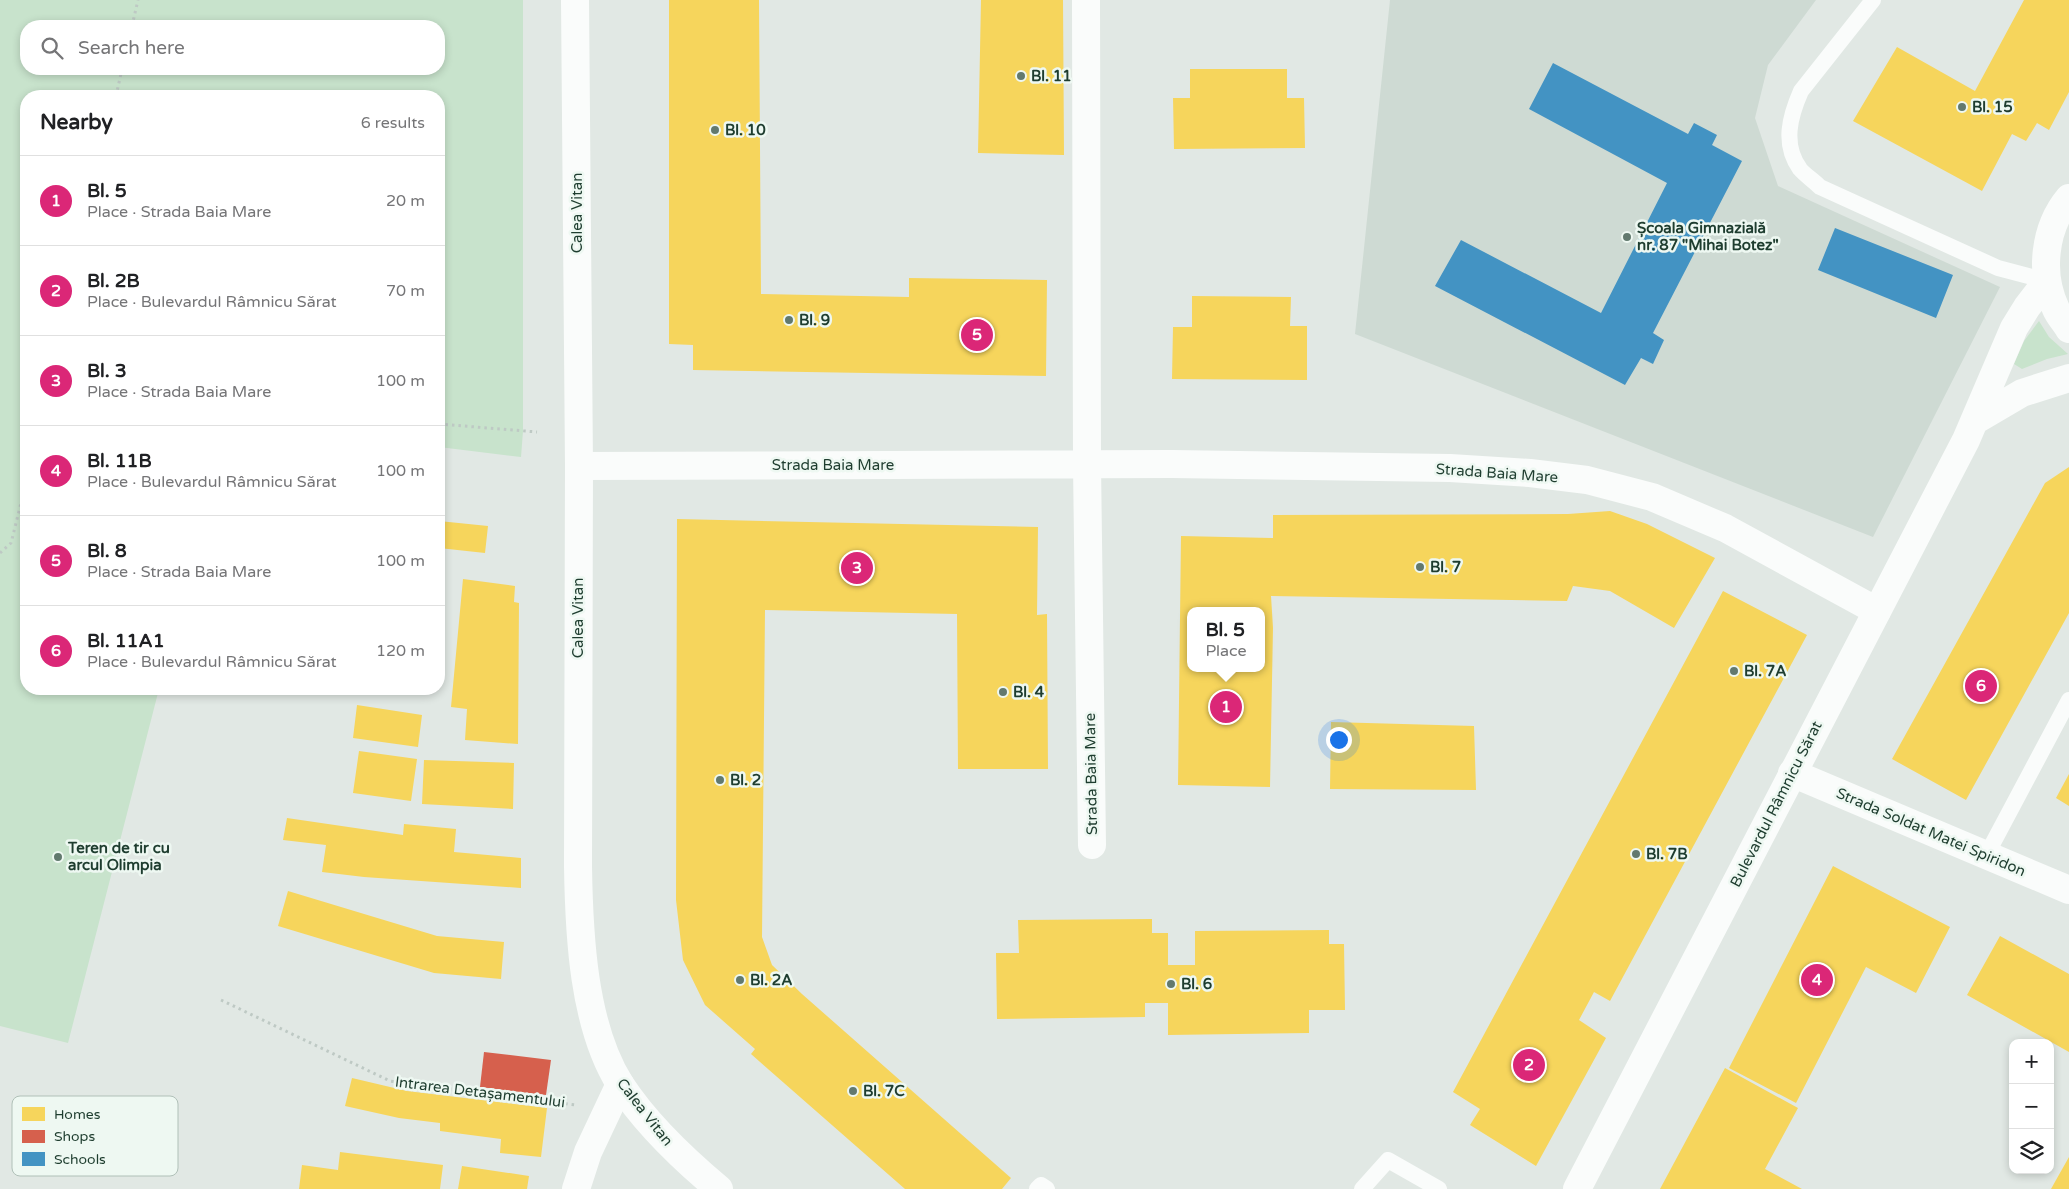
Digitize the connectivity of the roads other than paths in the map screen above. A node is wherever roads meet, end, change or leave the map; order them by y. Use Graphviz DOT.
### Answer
graph roads {
  1 [pos="575,0"];
  2 [pos="1086,0"];
  3 [pos="1873,0"];
  4 [pos="2069,198"];
  5 [pos="2047,281"];
  6 [pos="2069,329"];
  7 [pos="2069,378"];
  8 [pos="1976,420"];
  9 [pos="1087,464"];
  10 [pos="579,466"];
  11 [pos="1876,611"];
  12 [pos="2069,700"];
  13 [pos="1792,773"];
  14 [pos="1092,845"];
  15 [pos="1986,856"];
  16 [pos="2069,890"];
  17 [pos="620,1084"];
  18 [pos="576,1189"];
  19 [pos="719,1189"];
  20 [pos="1038,1189"];
  21 [pos="1047,1189"];
  22 [pos="1362,1189"];
  23 [pos="1439,1189"];
  24 [pos="1576,1189"];
  1 -- 10 [label="street, Calea Vitan"];
  2 -- 9 [label="street"];
  3 -- 5 [label="lane"];
  4 -- 5 [label="street"];
  5 -- 6 [label="street"];
  5 -- 8 [label="street, Bulevardul Râmnicu Sărat"];
  7 -- 8 [label="street"];
  8 -- 11 [label="street, Bulevardul Râmnicu Sărat"];
  9 -- 10 [label="street, Strada Baia Mare"];
  9 -- 11 [label="street, Strada Baia Mare"];
  9 -- 14 [label="street, Strada Baia Mare"];
  10 -- 17 [label="street, Calea Vitan"];
  11 -- 13 [label="street, Bulevardul Râmnicu Sărat"];
  12 -- 15 [label="lane"];
  13 -- 15 [label="street, Strada Soldat Matei Spiridon"];
  13 -- 24 [label="street, Bulevardul Râmnicu Sărat"];
  15 -- 16 [label="street, Strada Soldat Matei Spiridon"];
  17 -- 18 [label="street"];
  17 -- 19 [label="street, Calea Vitan"];
  20 -- 21 [label="lane"];
  22 -- 23 [label="lane"];
}
